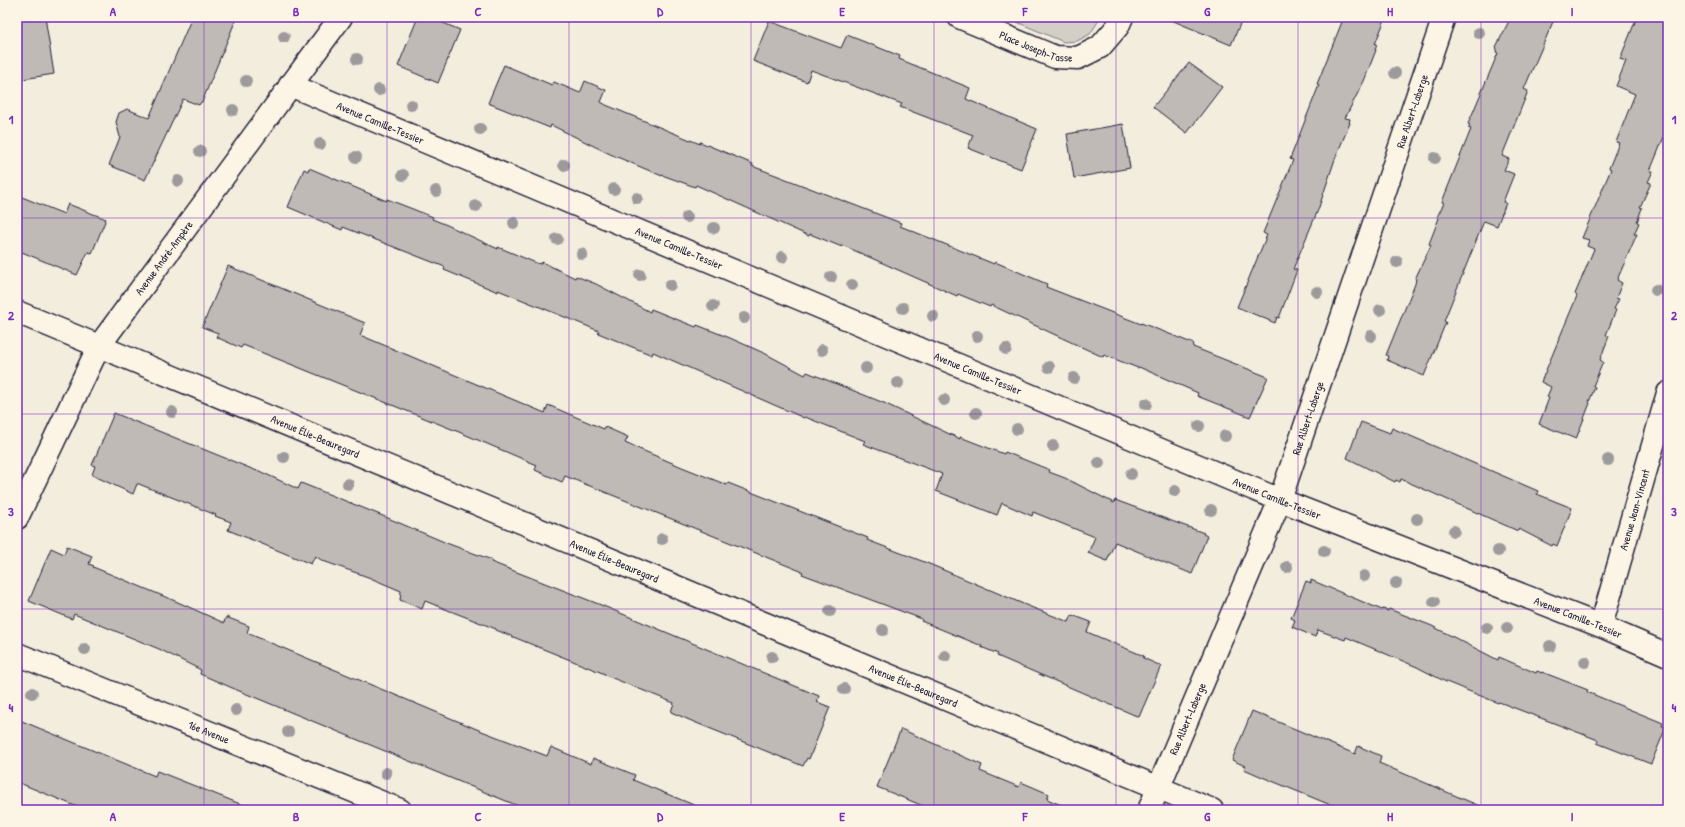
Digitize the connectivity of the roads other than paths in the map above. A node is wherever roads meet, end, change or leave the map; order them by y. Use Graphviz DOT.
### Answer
graph roads {
  1 [pos="341,17"];
  2 [pos="959,17"];
  3 [pos="1122,17"];
  4 [pos="1444,17"];
  5 [pos="290,85"];
  6 [pos="17,312"];
  7 [pos="99,346"];
  8 [pos="1668,393"];
  9 [pos="1280,500"];
  10 [pos="17,518"];
  11 [pos="1601,626"];
  12 [pos="17,654"];
  13 [pos="1668,655"];
  14 [pos="1158,787"];
  15 [pos="400,810"];
  16 [pos="1149,810"];
  17 [pos="1212,810"];
  1 -- 5 [label="street, Avenue André-Ampère"];
  2 -- 3 [label="street, Place Joseph-Tasse"];
  4 -- 9 [label="street, Rue Albert-Laberge"];
  5 -- 7 [label="street, Avenue André-Ampère"];
  5 -- 9 [label="street, Avenue Camille-Tessier"];
  6 -- 7 [label="street, Avenue Élie-Beauregard"];
  7 -- 10 [label="street, Avenue André-Ampère"];
  7 -- 14 [label="street, Avenue Élie-Beauregard"];
  8 -- 11 [label="street, Avenue Jean-Vincent"];
  9 -- 11 [label="street, Avenue Camille-Tessier"];
  9 -- 14 [label="street, Rue Albert-Laberge"];
  11 -- 13 [label="street, Avenue Camille-Tessier"];
  12 -- 15 [label="street, 16e Avenue"];
  14 -- 16 [label="street, Rue Albert-Laberge"];
  14 -- 17 [label="street, Avenue Élie-Beauregard"];
}
